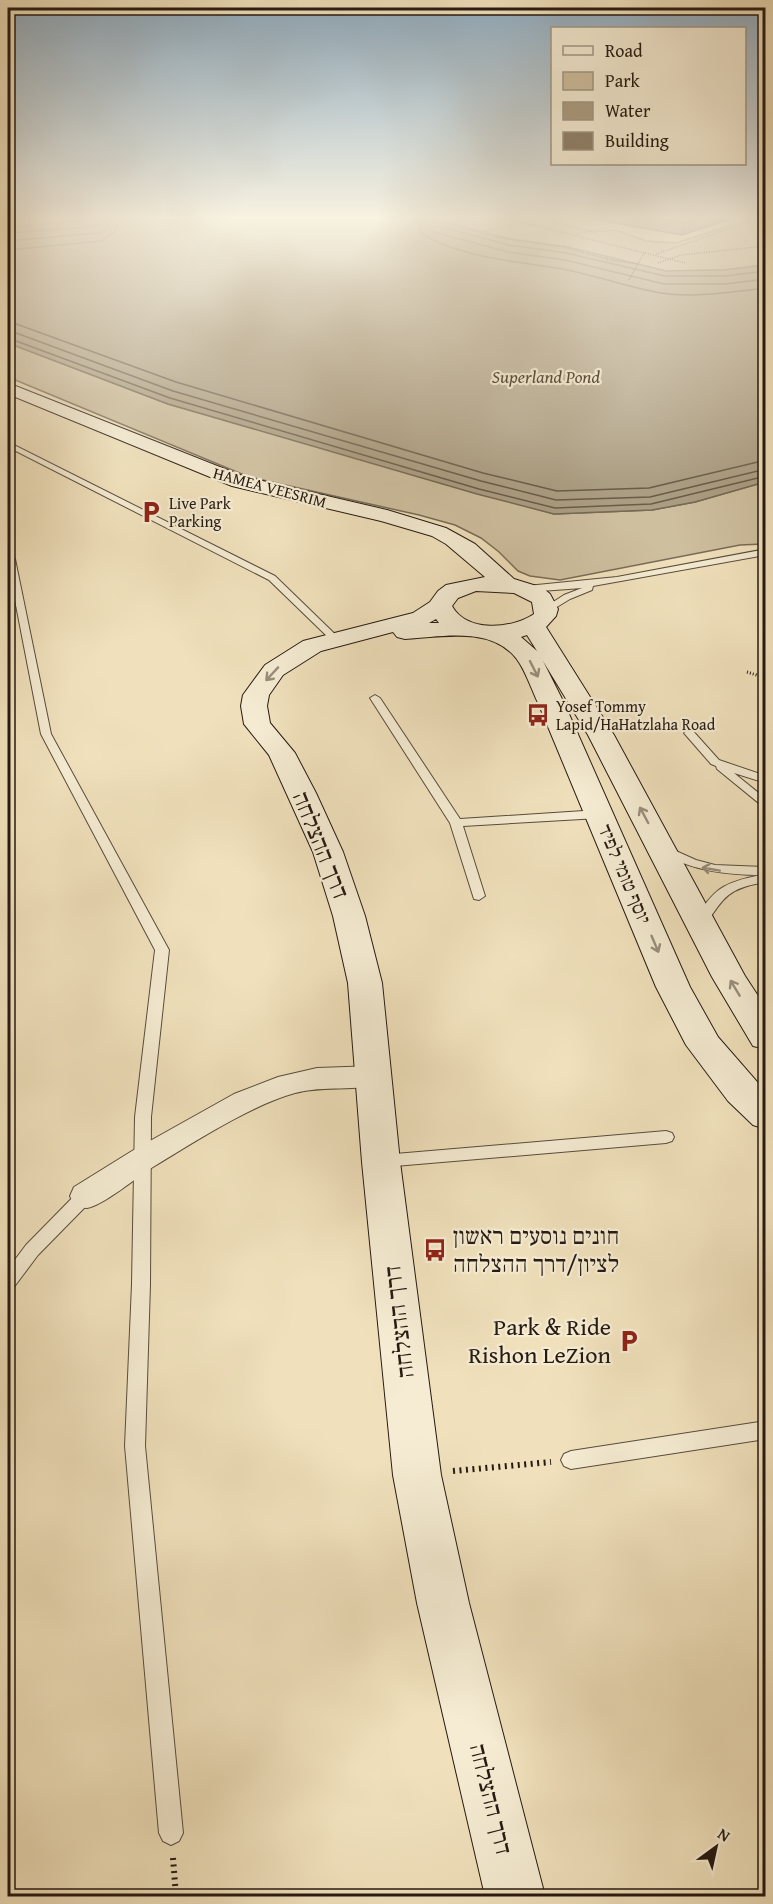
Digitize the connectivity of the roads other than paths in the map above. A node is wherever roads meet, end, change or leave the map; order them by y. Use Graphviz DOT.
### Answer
graph roads {
  1 [pos="8,388"];
  2 [pos="8,444"];
  3 [pos="467,549"];
  4 [pos="765,552"];
  5 [pos="8,555"];
  6 [pos="614,579"];
  7 [pos="516,586"];
  8 [pos="463,587"];
  9 [pos="440,606"];
  10 [pos="540,618"];
  11 [pos="479,630"];
  12 [pos="335,639"];
  13 [pos="375,698"];
  14 [pos="689,733"];
  15 [pos="281,753"];
  16 [pos="715,762"];
  17 [pos="765,780"];
  18 [pos="765,806"];
  19 [pos="599,814"];
  20 [pos="456,823"];
  21 [pos="661,848"];
  22 [pos="765,871"];
  23 [pos="765,878"];
  24 [pos="479,896"];
  25 [pos="700,923"];
  26 [pos="765,1037"];
  27 [pos="375,1076"];
  28 [pos="765,1115"];
  29 [pos="666,1137"];
  30 [pos="143,1159"];
  31 [pos="381,1162"];
  32 [pos="85,1196"];
  33 [pos="8,1282"];
  34 [pos="765,1430"];
  35 [pos="571,1460"];
  36 [pos="171,1833"];
  37 [pos="515,1896"];
  1 -- 3 [label="street, HAMEA VEESRIM"];
  2 -- 12 [label="lane"];
  3 -- 7 [label="street, HAMEA VEESRIM"];
  3 -- 8 [label="street"];
  4 -- 6 [label="lane"];
  5 -- 30 [label="lane"];
  6 -- 7 [label="lane"];
  6 -- 10 [label="lane"];
  7 -- 8 [label="street"];
  7 -- 10 [label="street, יוסף טומי לפיד"];
  8 -- 9 [label="street, דרך ההצלחה"];
  9 -- 11 [label="street, יוסף טומי לפיד"];
  9 -- 12 [label="street, דרך ההצלחה"];
  10 -- 11 [label="street, דרך ההצלחה"];
  21 -- 10 [label="street, יוסף טומי לפיד, one-way"];
  11 -- 15 [label="street, דרך ההצלחה"];
  11 -- 19 [label="street, יוסף טומי לפיד, one-way"];
  12 -- 15 [label="street, דרך ההצלחה, one-way"];
  13 -- 20 [label="lane"];
  14 -- 16 [label="lane"];
  15 -- 27 [label="street, דרך ההצלחה"];
  16 -- 17 [label="lane"];
  16 -- 18 [label="lane"];
  19 -- 20 [label="lane"];
  19 -- 28 [label="street, יוסף טומי לפיד, one-way"];
  20 -- 24 [label="lane"];
  22 -- 21 [label="lane, one-way"];
  21 -- 25 [label="street, יוסף טומי לפיד"];
  23 -- 25 [label="lane"];
  26 -- 25 [label="street, יוסף טומי לפיד, one-way"];
  27 -- 30 [label="street"];
  27 -- 31 [label="street, דרך ההצלחה"];
  29 -- 31 [label="lane"];
  30 -- 32 [label="street"];
  30 -- 36 [label="lane"];
  31 -- 37 [label="street, דרך ההצלחה"];
  32 -- 33 [label="lane"];
  34 -- 35 [label="lane"];
}
